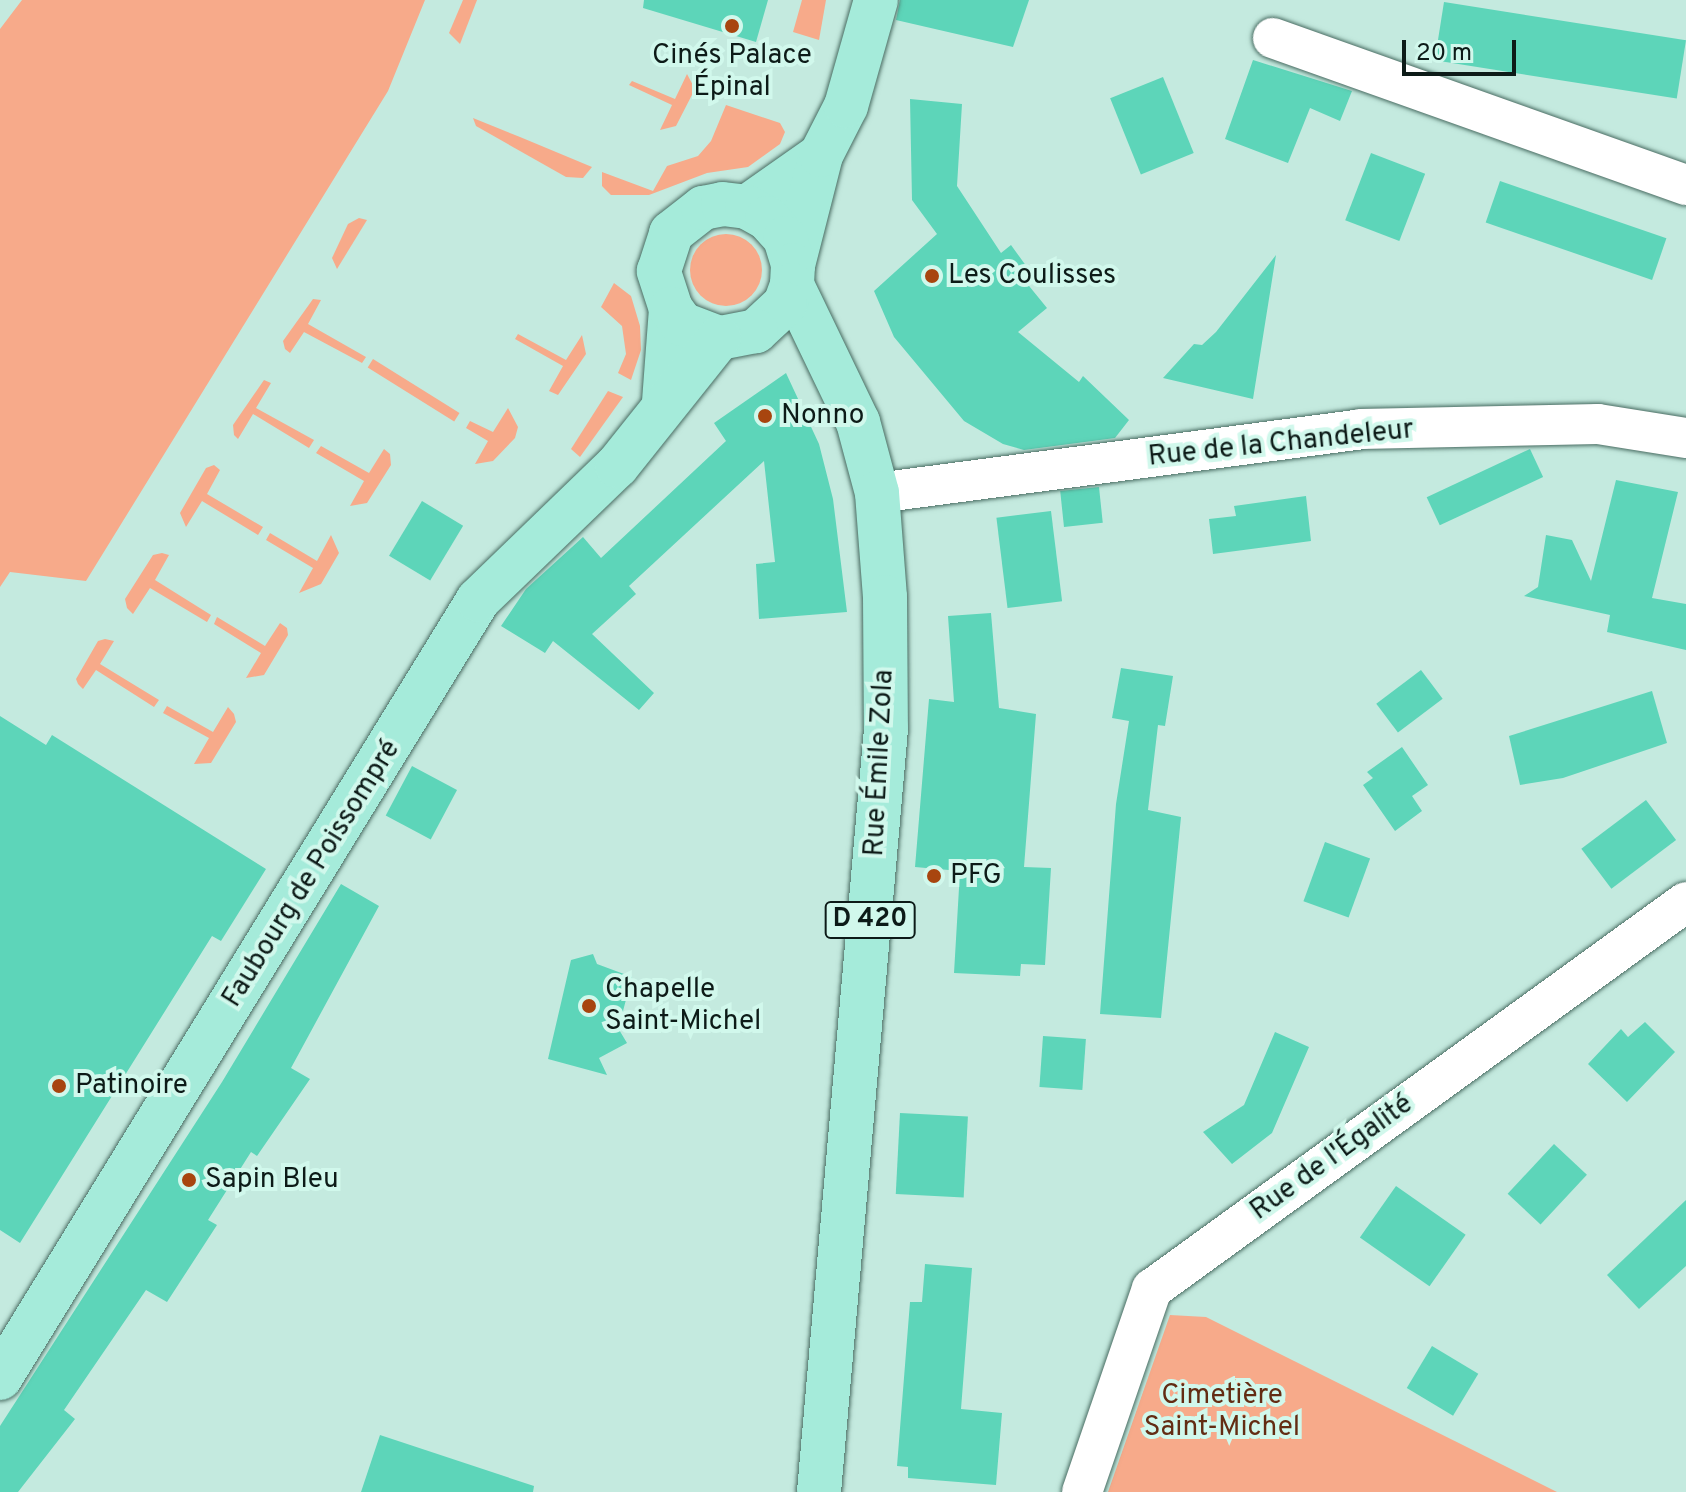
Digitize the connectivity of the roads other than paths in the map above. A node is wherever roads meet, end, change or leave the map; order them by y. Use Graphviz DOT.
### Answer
graph roads {
  1 [pos="876,0"];
  2 [pos="1273,38"];
  3 [pos="821,155"];
  4 [pos="1686,185"];
  5 [pos="747,207"];
  6 [pos="793,275"];
  7 [pos="671,309"];
  8 [pos="738,334"];
  9 [pos="827,357"];
  10 [pos="664,402"];
  11 [pos="1686,438"];
  12 [pos="877,493"];
  13 [pos="1686,902"];
  14 [pos="0,1378"];
  15 [pos="819,1492"];
  16 [pos="1082,1492"];
  1 -- 3 [label="main road"];
  2 -- 4 [label="street"];
  3 -- 5 [label="main road"];
  3 -- 6 [label="main road"];
  5 -- 6 [label="main road"];
  5 -- 7 [label="main road"];
  6 -- 8 [label="main road"];
  6 -- 9 [label="main road, D 420"];
  7 -- 8 [label="main road"];
  7 -- 10 [label="main road"];
  8 -- 9 [label="main road"];
  8 -- 10 [label="main road, Faubourg de Poissompré"];
  9 -- 12 [label="main road, Rue Émile Zola / D 420"];
  10 -- 14 [label="main road, Faubourg de Poissompré"];
  11 -- 12 [label="street, Rue de la Chandeleur"];
  12 -- 15 [label="main road, Rue Émile Zola / D 420"];
  13 -- 16 [label="street, Rue de l'Égalité"];
}
